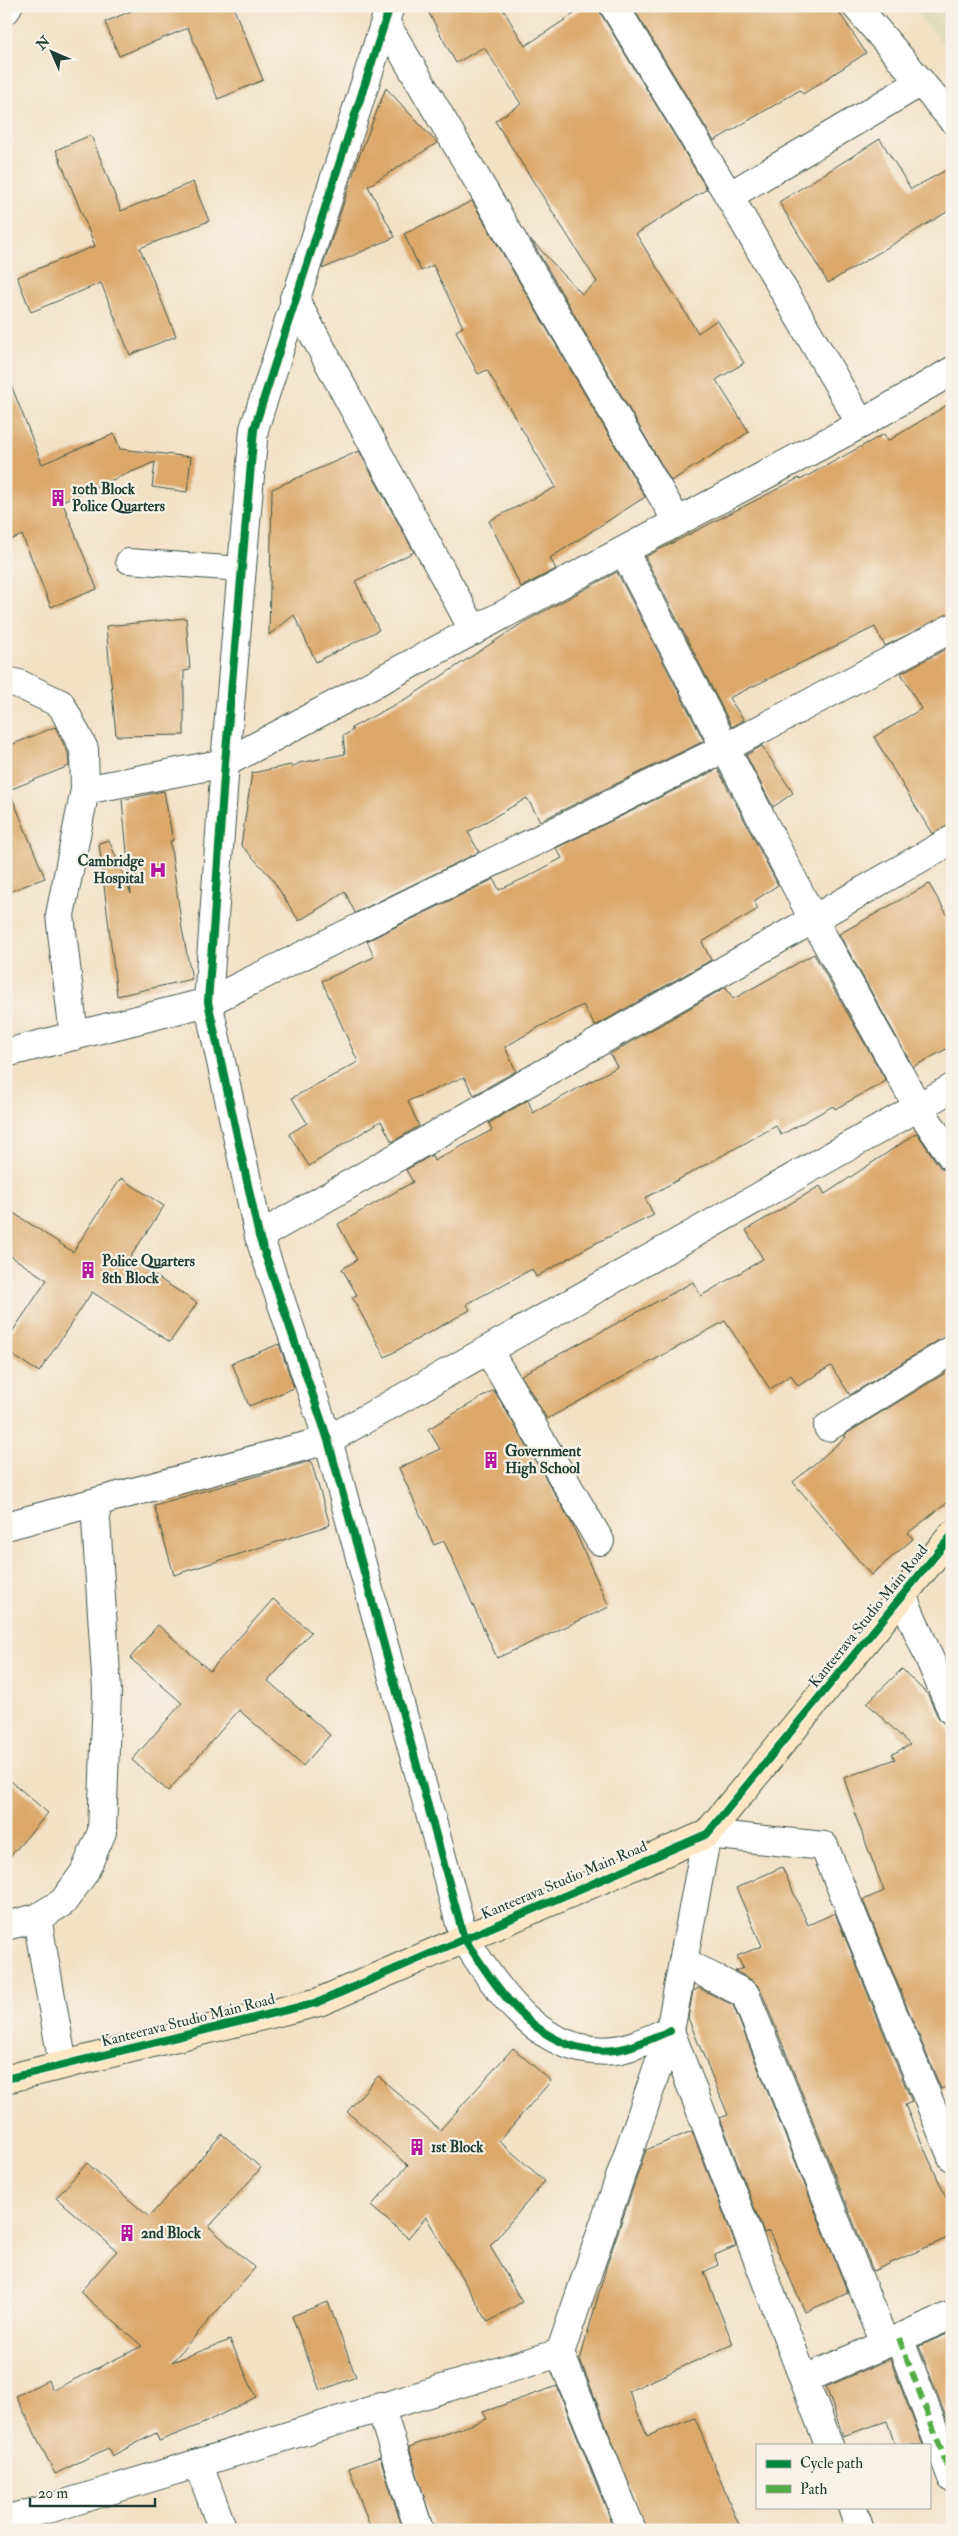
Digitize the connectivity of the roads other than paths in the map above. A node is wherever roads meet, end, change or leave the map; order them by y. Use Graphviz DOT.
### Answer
graph roads {
  1 [pos="8,6"];
  2 [pos="614,6"];
  3 [pos="856,6"];
  4 [pos="6,10"];
  5 [pos="387,14"];
  6 [pos="921,82"];
  7 [pos="952,119"];
  8 [pos="729,196"];
  9 [pos="294,298"];
  10 [pos="952,371"];
  11 [pos="861,424"];
  12 [pos="677,521"];
  13 [pos="624,551"];
  14 [pos="128,561"];
  15 [pos="242,569"];
  16 [pos="952,628"];
  17 [pos="474,631"];
  18 [pos="6,682"];
  19 [pos="725,748"];
  20 [pos="225,763"];
  21 [pos="85,790"];
  22 [pos="952,840"];
  23 [pos="814,919"];
  24 [pos="208,1002"];
  25 [pos="74,1036"];
  26 [pos="6,1053"];
  27 [pos="952,1088"];
  28 [pos="918,1107"];
  29 [pos="952,1158"];
  30 [pos="259,1236"];
  31 [pos="488,1350"];
  32 [pos="952,1350"];
  33 [pos="828,1427"];
  34 [pos="328,1440"];
  35 [pos="95,1504"];
  36 [pos="6,1526"];
  37 [pos="952,1535"];
  38 [pos="600,1541"];
  39 [pos="903,1597"];
  40 [pos="952,1711"];
  41 [pos="707,1834"];
  42 [pos="38,1918"];
  43 [pos="6,1926"];
  44 [pos="464,1938"];
  45 [pos="683,1962"];
  46 [pos="670,2031"];
  47 [pos="62,2065"];
  48 [pos="6,2079"];
  49 [pos="952,2157"];
  50 [pos="952,2315"];
  51 [pos="892,2341"];
  52 [pos="560,2353"];
  53 [pos="805,2379"];
  54 [pos="380,2406"];
  55 [pos="829,2444"];
  56 [pos="198,2463"];
  57 [pos="952,2478"];
  58 [pos="852,2508"];
  59 [pos="6,2519"];
  60 [pos="223,2530"];
  61 [pos="419,2530"];
  62 [pos="632,2530"];
  63 [pos="860,2530"];
  1 -- 4 [label="street"];
  2 -- 8 [label="street"];
  3 -- 6 [label="street"];
  5 -- 9 [label="street"];
  5 -- 12 [label="street"];
  6 -- 7 [label="street"];
  6 -- 8 [label="street"];
  8 -- 11 [label="street"];
  9 -- 15 [label="street"];
  9 -- 17 [label="street"];
  10 -- 11 [label="street"];
  11 -- 12 [label="street"];
  12 -- 13 [label="street"];
  13 -- 17 [label="street"];
  13 -- 19 [label="street"];
  14 -- 15 [label="lane"];
  15 -- 20 [label="street"];
  16 -- 19 [label="street"];
  17 -- 20 [label="street"];
  18 -- 21 [label="street"];
  19 -- 23 [label="street"];
  19 -- 24 [label="street"];
  20 -- 21 [label="street"];
  20 -- 24 [label="street"];
  21 -- 25 [label="street"];
  22 -- 23 [label="street"];
  23 -- 28 [label="street"];
  23 -- 30 [label="street"];
  24 -- 25 [label="street"];
  24 -- 30 [label="street"];
  25 -- 26 [label="street"];
  27 -- 28 [label="street"];
  28 -- 29 [label="street"];
  28 -- 31 [label="street"];
  30 -- 34 [label="street"];
  31 -- 34 [label="street"];
  31 -- 38 [label="street"];
  32 -- 33 [label="street"];
  34 -- 35 [label="street"];
  34 -- 44 [label="street"];
  35 -- 36 [label="street"];
  35 -- 42 [label="street"];
  37 -- 39 [label="street, Kanteerava Studio Main Road"];
  39 -- 40 [label="street"];
  39 -- 41 [label="street, Kanteerava Studio Main Road"];
  41 -- 44 [label="street, Kanteerava Studio Main Road"];
  41 -- 45 [label="street"];
  41 -- 49 [label="street"];
  42 -- 43 [label="street"];
  42 -- 47 [label="street"];
  44 -- 46 [label="street"];
  44 -- 47 [label="street, Kanteerava Studio Main Road"];
  45 -- 46 [label="street"];
  45 -- 51 [label="street"];
  46 -- 52 [label="street"];
  46 -- 53 [label="street"];
  47 -- 48 [label="street, Kanteerava Studio Main Road"];
  50 -- 51 [label="street"];
  51 -- 53 [label="street"];
  51 -- 57 [label="street"];
  52 -- 54 [label="street"];
  52 -- 62 [label="street"];
  53 -- 55 [label="street"];
  54 -- 56 [label="street"];
  54 -- 61 [label="street"];
  56 -- 59 [label="street"];
  56 -- 60 [label="street"];
  58 -- 63 [label="street"];
}
